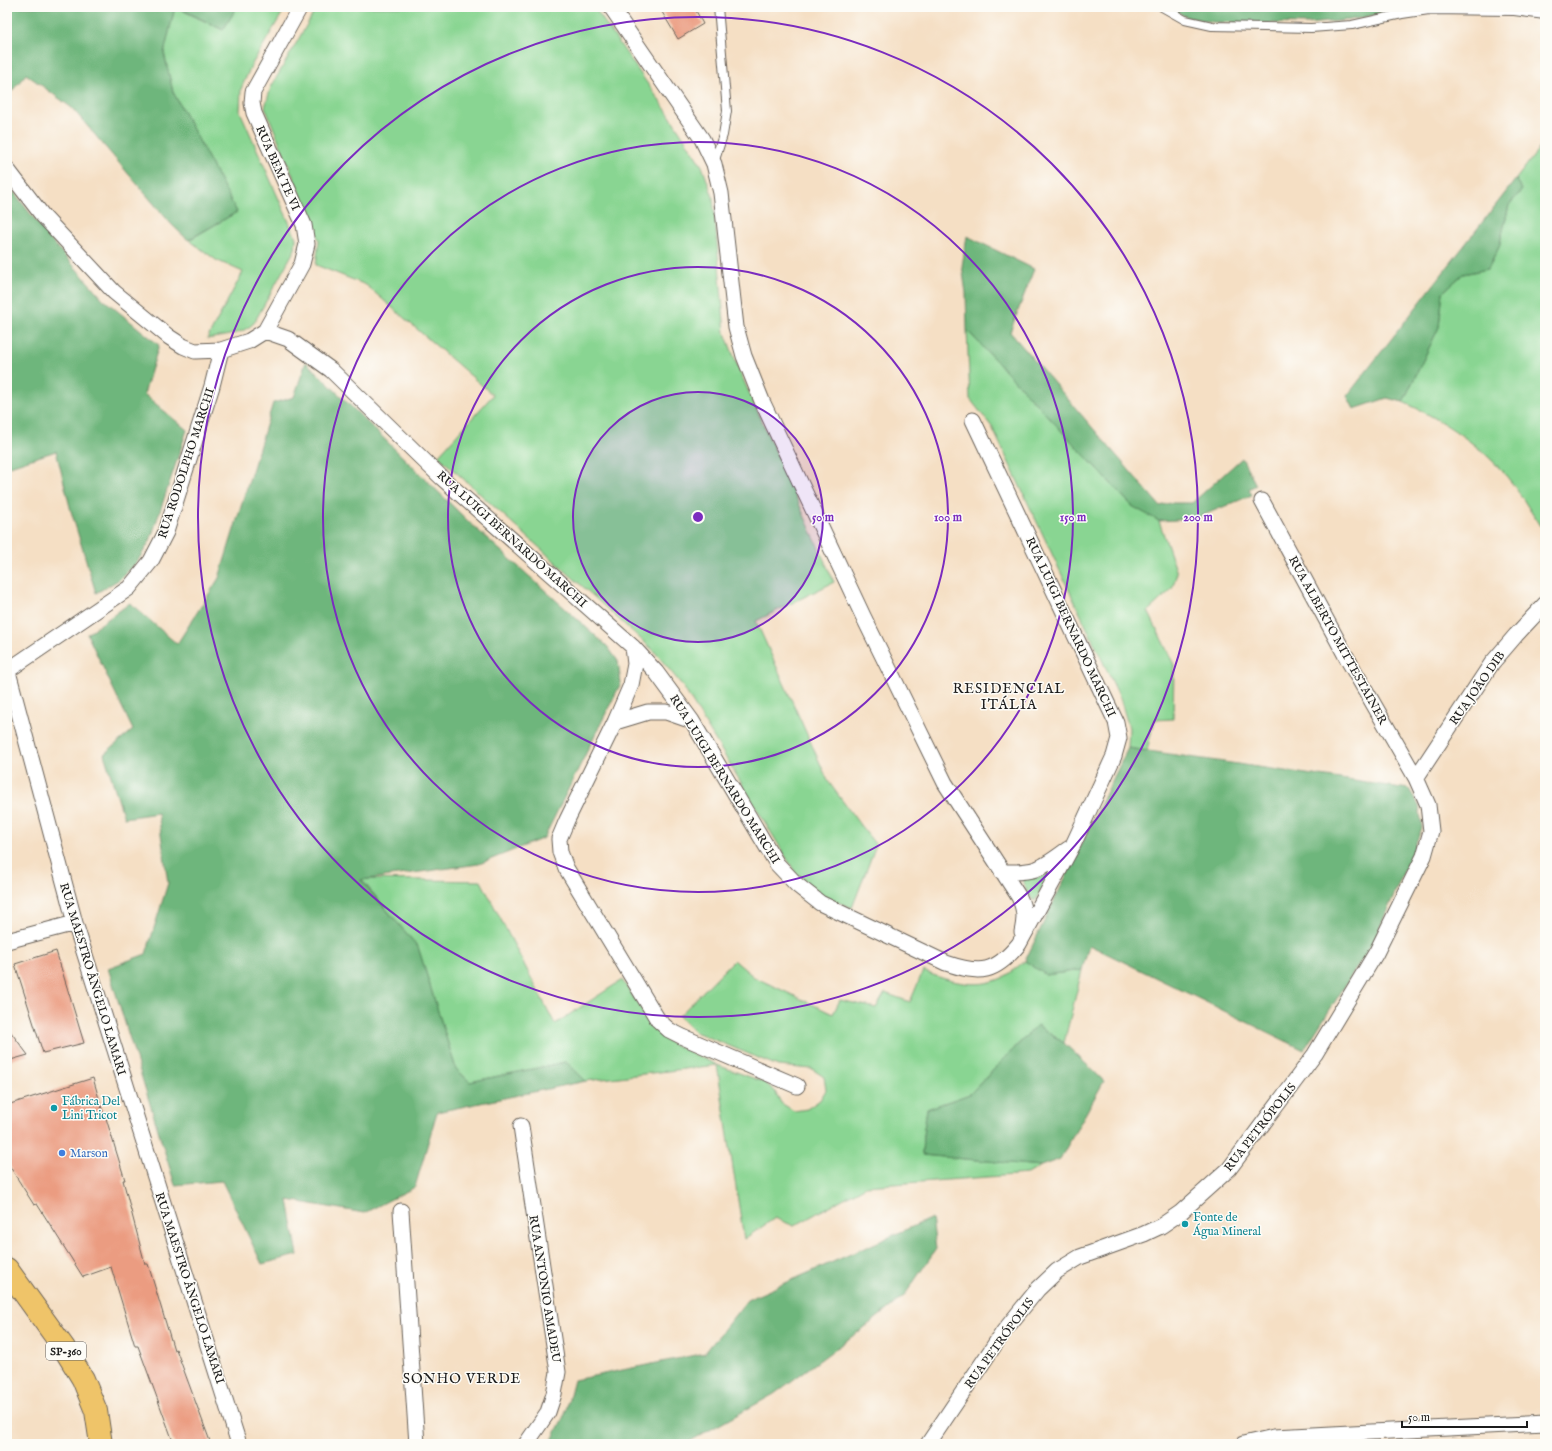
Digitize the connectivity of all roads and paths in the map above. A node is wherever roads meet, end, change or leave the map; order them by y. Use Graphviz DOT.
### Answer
graph roads {
  1 [pos="300,7"];
  2 [pos="611,7"];
  3 [pos="718,7"];
  4 [pos="1162,7"];
  5 [pos="1545,15"];
  6 [pos="714,164"];
  7 [pos="7,169"];
  8 [pos="265,331"];
  9 [pos="221,350"];
  10 [pos="973,420"];
  11 [pos="1262,501"];
  12 [pos="1545,604"];
  13 [pos="633,647"];
  14 [pos="7,670"];
  15 [pos="692,721"];
  16 [pos="616,722"];
  17 [pos="1416,778"];
  18 [pos="1073,845"];
  19 [pos="1002,872"];
  20 [pos="75,923"];
  21 [pos="7,942"];
  22 [pos="1019,944"];
  23 [pos="797,1086"];
  24 [pos="521,1126"];
  25 [pos="401,1211"];
  26 [pos="7,1269"];
  27 [pos="1545,1423"];
  28 [pos="101,1444"];
  29 [pos="239,1444"];
  30 [pos="417,1444"];
  31 [pos="526,1444"];
  32 [pos="928,1444"];
  33 [pos="1243,1444"];
  1 -- 8 [label="street, RUA BEM TE VI"];
  2 -- 6 [label="street"];
  3 -- 6 [label="lane"];
  4 -- 5 [label="lane"];
  6 -- 19 [label="street"];
  7 -- 9 [label="street"];
  8 -- 9 [label="street"];
  8 -- 13 [label="street, RUA LUIGI BERNARDO MARCHI"];
  9 -- 14 [label="street, RUA RODOLPHO MARCHI"];
  10 -- 18 [label="street, RUA LUIGI BERNARDO MARCHI"];
  11 -- 17 [label="street, RUA ALBERTO MITTESTAINER"];
  12 -- 17 [label="street, RUA JOÃO DIB"];
  13 -- 15 [label="street, RUA LUIGI BERNARDO MARCHI"];
  13 -- 16 [label="street"];
  14 -- 20 [label="street, RUA MAESTRO ÂNGELO LAMARI"];
  15 -- 16 [label="street"];
  15 -- 22 [label="street, RUA LUIGI BERNARDO MARCHI"];
  16 -- 23 [label="street"];
  17 -- 32 [label="street, RUA PETRÓPOLIS"];
  18 -- 19 [label="street"];
  18 -- 22 [label="street, RUA LUIGI BERNARDO MARCHI"];
  19 -- 22 [label="street"];
  20 -- 21 [label="street"];
  20 -- 29 [label="street, RUA MAESTRO ÂNGELO LAMARI"];
  24 -- 31 [label="street, RUA ANTONIO AMADEU"];
  25 -- 30 [label="street"];
  26 -- 28 [label="main road, SP-360"];
  27 -- 33 [label="street"];
}
